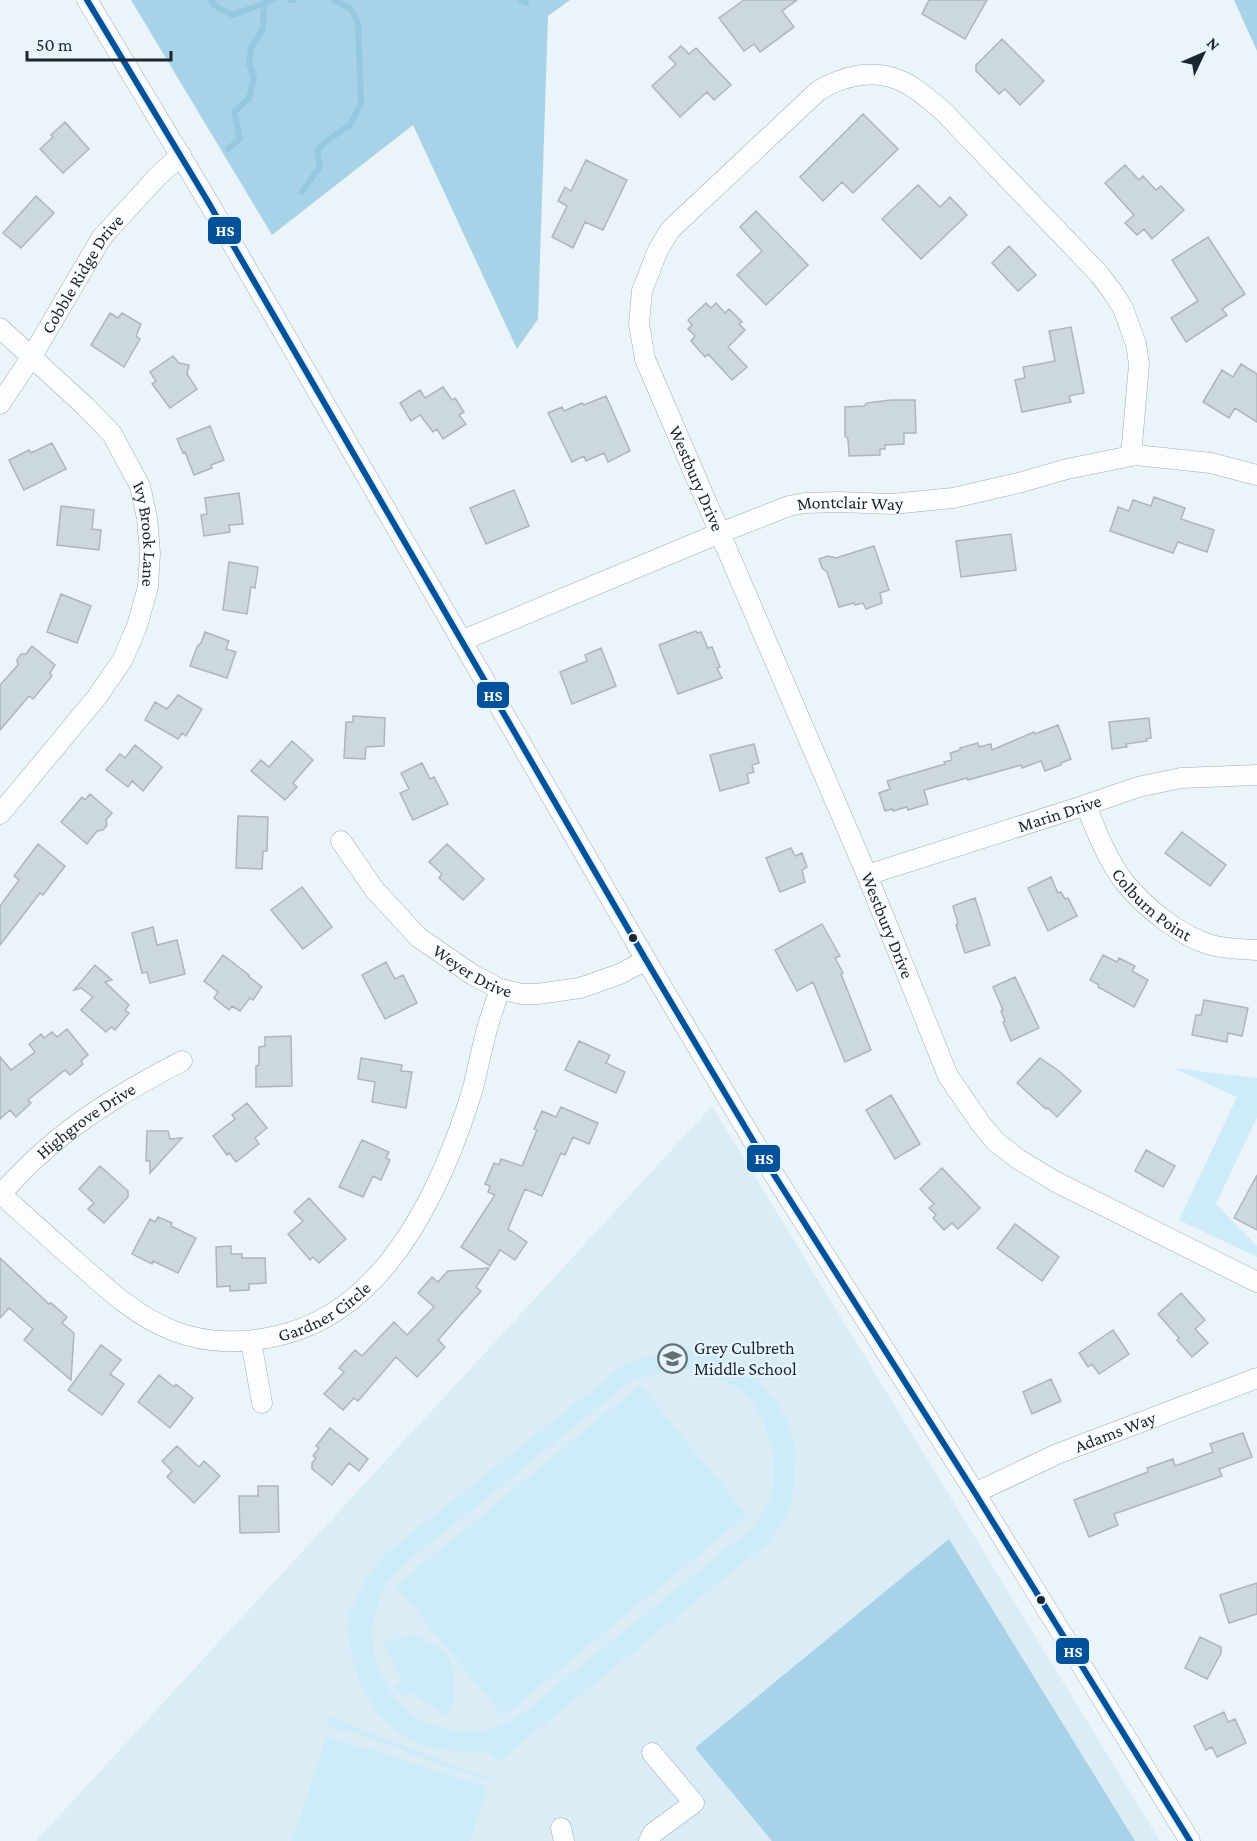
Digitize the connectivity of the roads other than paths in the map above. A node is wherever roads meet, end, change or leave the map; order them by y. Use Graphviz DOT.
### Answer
graph roads {
  1 [pos="87,0"];
  2 [pos="181,155"];
  3 [pos="0,328"];
  4 [pos="32,356"];
  5 [pos="0,404"];
  6 [pos="1131,456"];
  7 [pos="1257,475"];
  8 [pos="720,533"];
  9 [pos="461,641"];
  10 [pos="1257,775"];
  11 [pos="1086,806"];
  12 [pos="0,814"];
  13 [pos="341,841"];
  14 [pos="867,875"];
  15 [pos="1257,950"];
  16 [pos="646,960"];
  17 [pos="500,989"];
  18 [pos="182,1061"];
  19 [pos="0,1194"];
  20 [pos="1257,1282"];
  21 [pos="251,1341"];
  22 [pos="1257,1378"];
  23 [pos="262,1403"];
  24 [pos="975,1493"];
  25 [pos="652,1753"];
  26 [pos="649,1841"];
  27 [pos="1190,1841"];
  1 -- 2 [label="street"];
  2 -- 4 [label="street, Cobble Ridge Drive"];
  2 -- 9 [label="street"];
  3 -- 4 [label="street, Ivy Brook Lane"];
  4 -- 5 [label="street, Cobble Ridge Drive"];
  4 -- 12 [label="street, Ivy Brook Lane"];
  6 -- 7 [label="street, Montclair Way"];
  6 -- 8 [label="street, Montclair Way"];
  6 -- 8 [label="street, Westbury Drive"];
  8 -- 9 [label="street, Montclair Way"];
  8 -- 14 [label="street, Westbury Drive"];
  9 -- 16 [label="street"];
  10 -- 11 [label="street, Marin Drive"];
  11 -- 14 [label="street, Marin Drive"];
  11 -- 15 [label="street, Colburn Point"];
  13 -- 17 [label="street, Weyer Drive"];
  14 -- 20 [label="street, Westbury Drive"];
  16 -- 17 [label="street, Weyer Drive"];
  16 -- 24 [label="street"];
  17 -- 21 [label="street, Gardner Circle"];
  18 -- 19 [label="street, Highgrove Drive"];
  19 -- 21 [label="street, Gardner Circle"];
  21 -- 23 [label="street"];
  22 -- 24 [label="street, Adams Way"];
  24 -- 27 [label="street"];
  25 -- 26 [label="street"];
}
